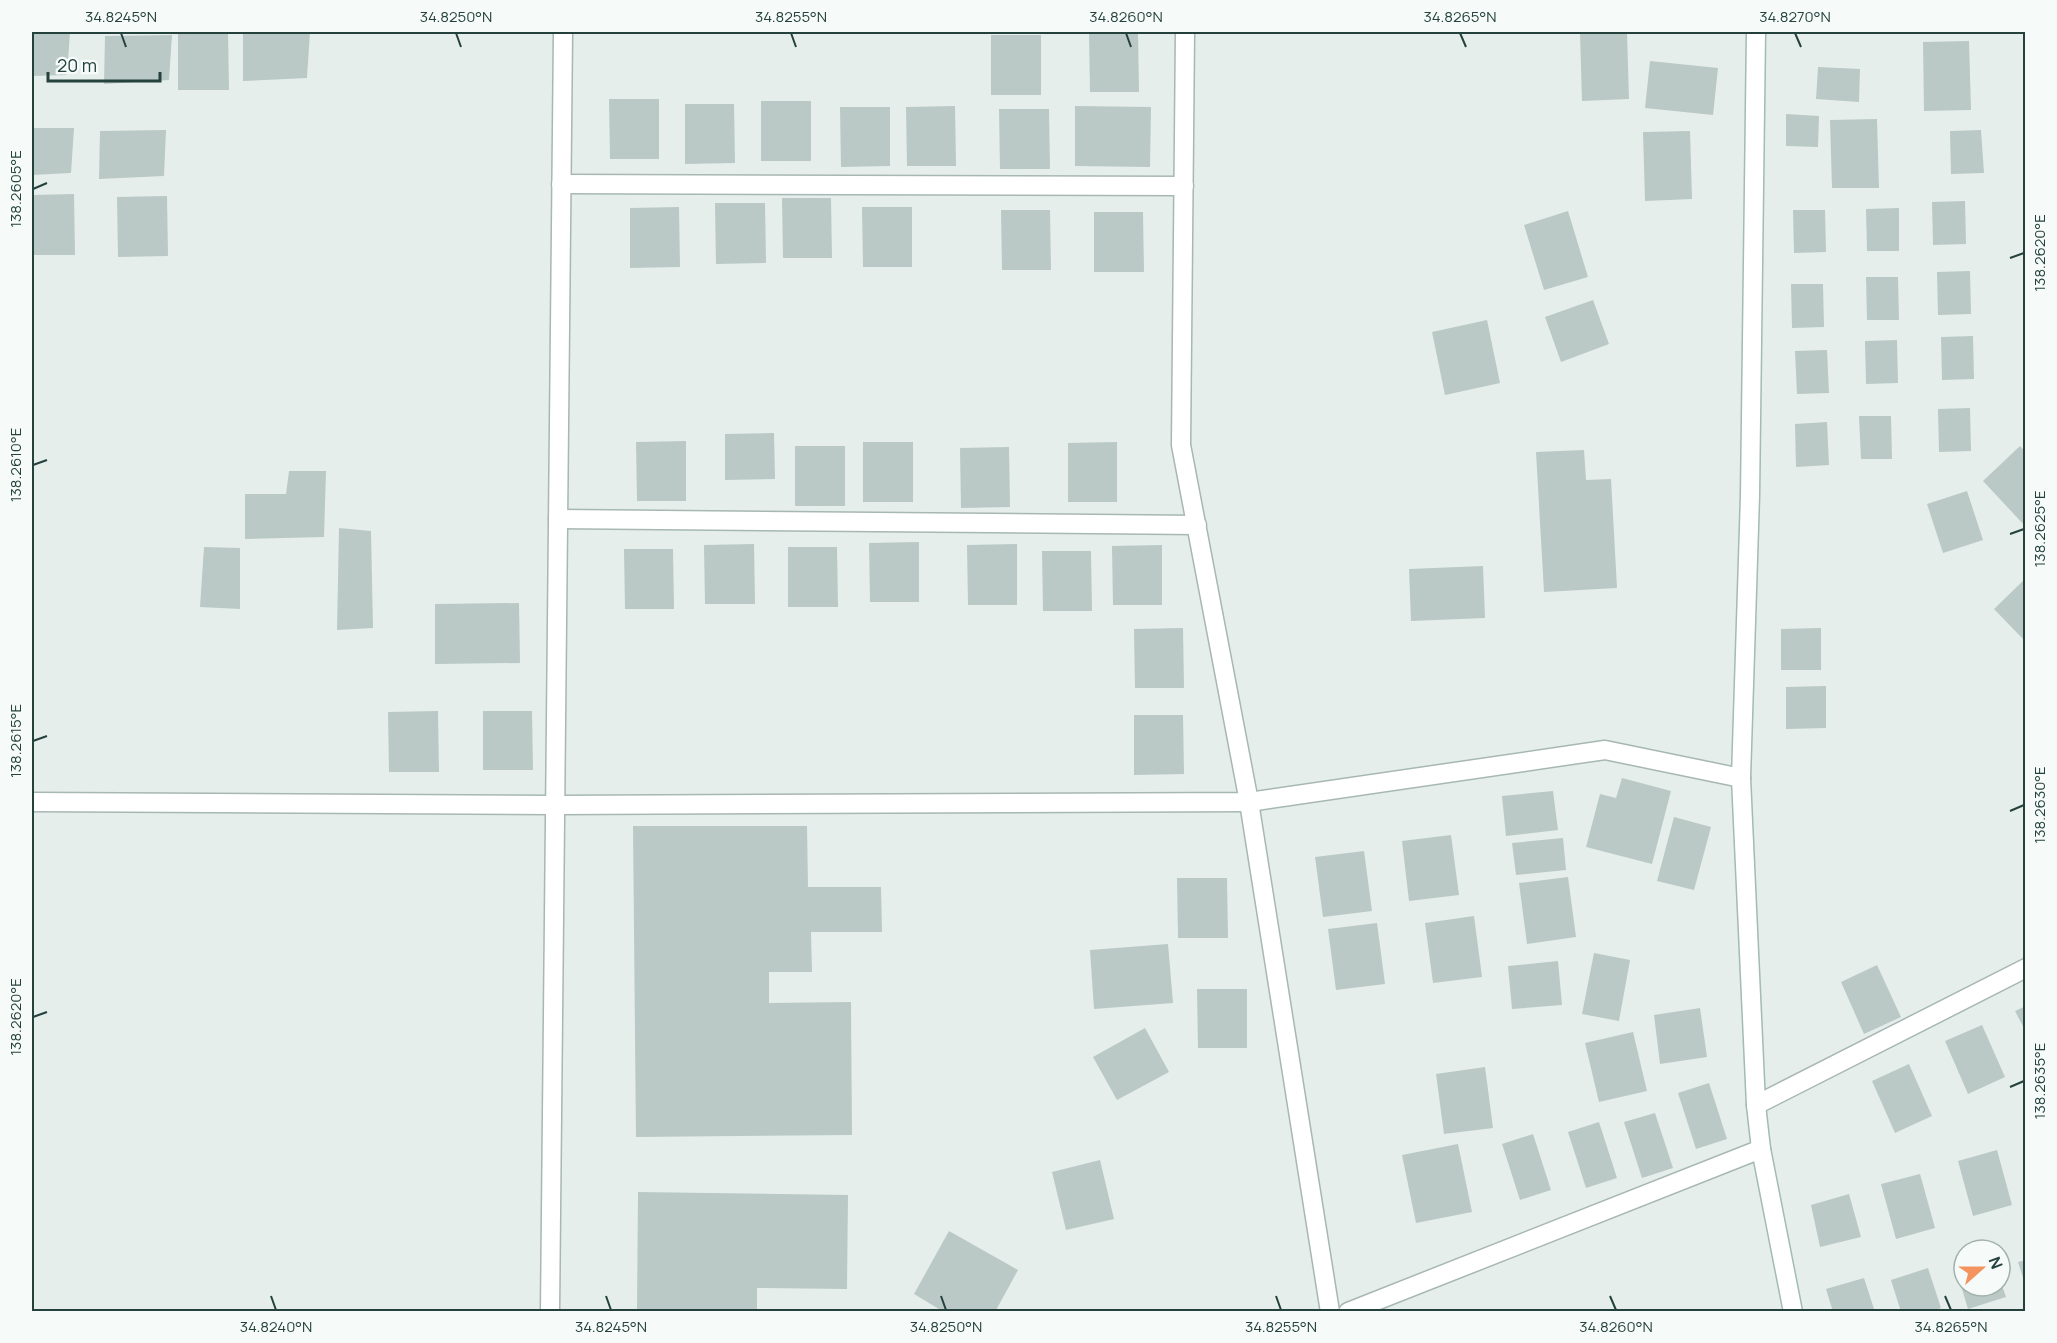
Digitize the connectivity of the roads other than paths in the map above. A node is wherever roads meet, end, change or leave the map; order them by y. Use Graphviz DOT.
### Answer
graph roads {
  1 [pos="563,32"];
  2 [pos="1185,32"];
  3 [pos="1756,32"];
  4 [pos="561,184"];
  5 [pos="1184,186"];
  6 [pos="558,519"];
  7 [pos="1197,525"];
  8 [pos="1741,778"];
  9 [pos="32,802"];
  10 [pos="1249,802"];
  11 [pos="556,805"];
  12 [pos="2025,968"];
  13 [pos="1756,1106"];
  14 [pos="1761,1149"];
  15 [pos="550,1311"];
  16 [pos="1330,1311"];
  17 [pos="1348,1311"];
  18 [pos="1793,1311"];
  1 -- 4 [label="street"];
  2 -- 5 [label="street"];
  3 -- 8 [label="street"];
  4 -- 5 [label="street"];
  4 -- 6 [label="street"];
  5 -- 7 [label="street"];
  6 -- 7 [label="street"];
  6 -- 11 [label="street"];
  7 -- 10 [label="street"];
  8 -- 10 [label="street"];
  8 -- 13 [label="street"];
  9 -- 11 [label="street"];
  10 -- 11 [label="street"];
  10 -- 16 [label="street"];
  11 -- 15 [label="street"];
  12 -- 13 [label="street"];
  13 -- 14 [label="street"];
  14 -- 17 [label="street"];
  14 -- 18 [label="street"];
}
